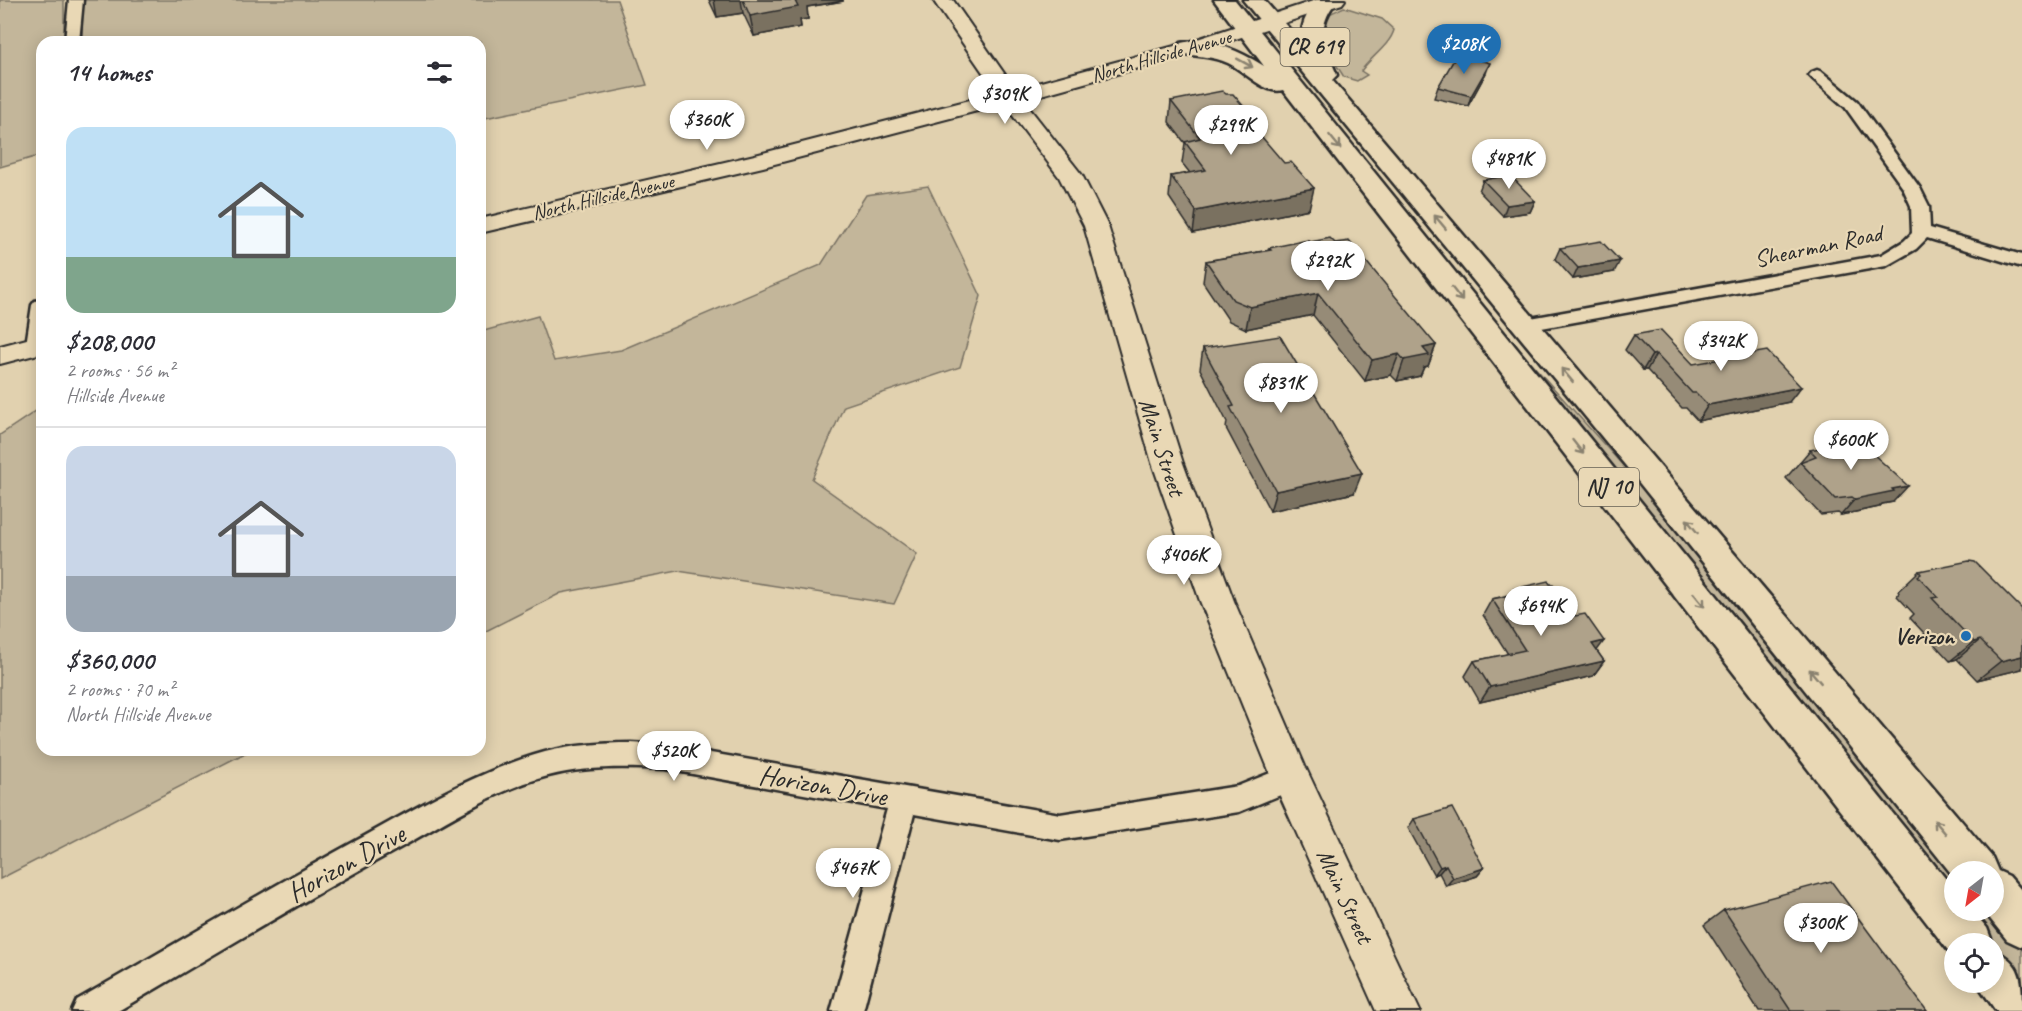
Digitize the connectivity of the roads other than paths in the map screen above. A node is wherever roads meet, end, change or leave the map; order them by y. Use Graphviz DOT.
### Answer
graph roads {
  1 [pos="76,0"];
  2 [pos="943,0"];
  3 [pos="1328,1"];
  4 [pos="1212,8"];
  5 [pos="1257,17"];
  6 [pos="73,36"];
  7 [pos="1189,48"];
  8 [pos="1817,75"];
  9 [pos="1010,97"];
  10 [pos="1319,100"];
  11 [pos="486,225"];
  12 [pos="1921,231"];
  13 [pos="2022,261"];
  14 [pos="1525,325"];
  15 [pos="36,345"];
  16 [pos="0,355"];
  17 [pos="1290,778"];
  18 [pos="904,799"];
  19 [pos="1968,861"];
  20 [pos="2004,903"];
  21 [pos="2022,925"];
  22 [pos="1963,933"];
  23 [pos="2004,985"];
  24 [pos="2022,1008"];
  25 [pos="88,1011"];
  26 [pos="847,1011"];
  27 [pos="1398,1011"];
  1 -- 6 [label="street"];
  2 -- 9 [label="street, Main Street"];
  3 -- 5 [label="street, CR 619"];
  3 -- 10 [label="highway, CR 619"];
  4 -- 5 [label="highway, NJ 10"];
  4 -- 7 [label="highway"];
  5 -- 7 [label="street, North Hillside Avenue / CR 619"];
  5 -- 10 [label="highway, NJ 10"];
  7 -- 9 [label="street, North Hillside Avenue / CR 619"];
  7 -- 10 [label="highway, one-way"];
  8 -- 12 [label="street"];
  9 -- 11 [label="street, North Hillside Avenue"];
  9 -- 17 [label="street, Main Street"];
  14 -- 10 [label="highway, NJ 10, one-way"];
  10 -- 22 [label="highway, NJ 10, one-way"];
  12 -- 13 [label="street"];
  12 -- 14 [label="street, Shearman Road"];
  19 -- 14 [label="highway, NJ 10, one-way"];
  15 -- 16 [label="street"];
  17 -- 18 [label="street, Horizon Drive"];
  17 -- 27 [label="street, Main Street"];
  18 -- 25 [label="street, Horizon Drive"];
  18 -- 26 [label="street"];
  20 -- 21 [label="highway"];
  23 -- 24 [label="highway"];
}
